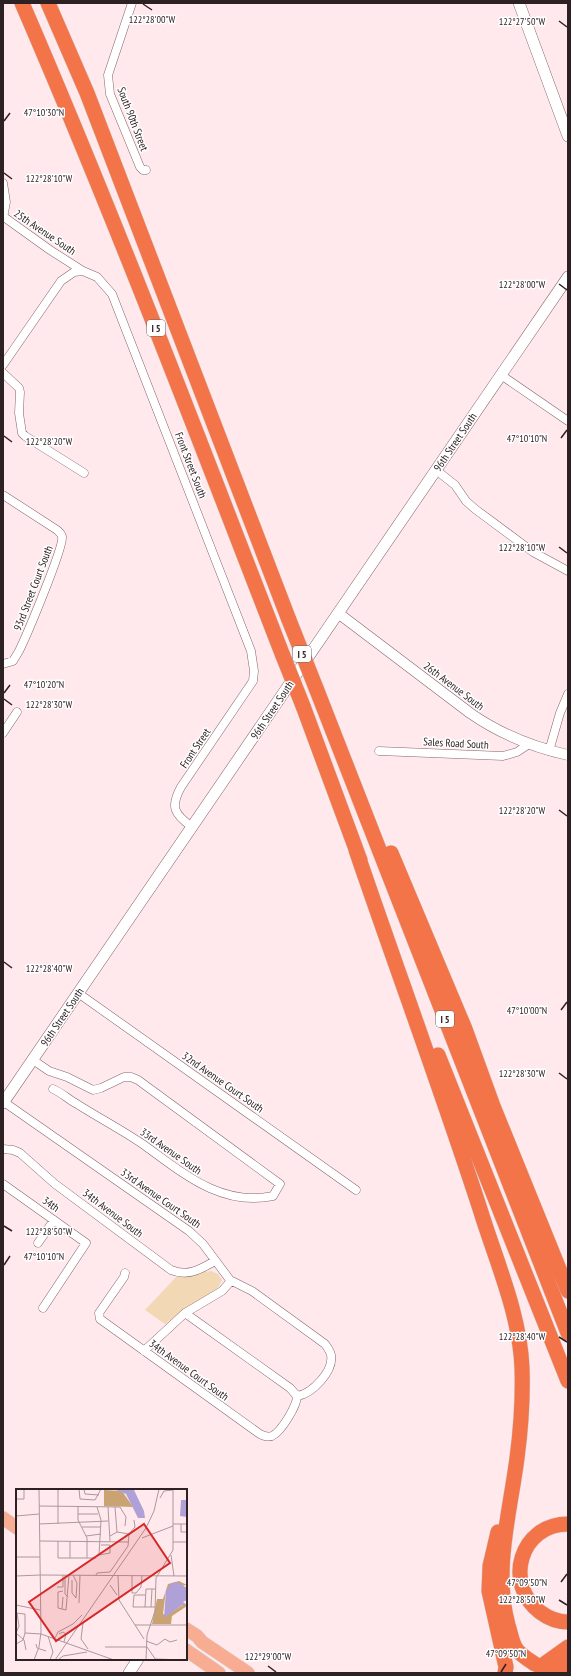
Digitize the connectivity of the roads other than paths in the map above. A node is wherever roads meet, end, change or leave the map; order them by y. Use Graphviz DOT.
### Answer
graph roads {
  1 [pos="22,3"];
  2 [pos="48,3"];
  3 [pos="132,3"];
  4 [pos="519,3"];
  5 [pos="568,136"];
  6 [pos="146,170"];
  7 [pos="3,183"];
  8 [pos="3,218"];
  9 [pos="83,271"];
  10 [pos="568,277"];
  11 [pos="3,365"];
  12 [pos="3,373"];
  13 [pos="501,375"];
  14 [pos="568,421"];
  15 [pos="436,470"];
  16 [pos="84,474"];
  17 [pos="3,495"];
  18 [pos="568,571"];
  19 [pos="338,613"];
  20 [pos="6,663"];
  21 [pos="253,681"];
  22 [pos="568,694"];
  23 [pos="322,706"];
  24 [pos="17,712"];
  25 [pos="3,733"];
  26 [pos="529,744"];
  27 [pos="379,751"];
  28 [pos="549,751"];
  29 [pos="568,755"];
  30 [pos="192,827"];
  31 [pos="356,850"];
  32 [pos="78,993"];
  33 [pos="33,1060"];
  34 [pos="54,1089"];
  35 [pos="3,1103"];
  36 [pos="3,1149"];
  37 [pos="514,1158"];
  38 [pos="3,1184"];
  39 [pos="356,1190"];
  40 [pos="54,1220"];
  41 [pos="38,1243"];
  42 [pos="215,1261"];
  43 [pos="568,1263"];
  44 [pos="125,1273"];
  45 [pos="231,1281"];
  46 [pos="568,1291"];
  47 [pos="43,1308"];
  48 [pos="185,1312"];
  49 [pos="568,1333"];
  50 [pos="144,1351"];
  51 [pos="568,1381"];
  52 [pos="297,1396"];
  53 [pos="517,1456"];
  54 [pos="3,1518"];
  55 [pos="568,1524"];
  56 [pos="16,1527"];
  57 [pos="568,1622"];
  58 [pos="187,1630"];
  59 [pos="187,1637"];
  60 [pos="202,1642"];
  61 [pos="568,1647"];
  62 [pos="187,1651"];
  63 [pos="137,1660"];
  64 [pos="565,1666"];
  65 [pos="540,1667"];
  66 [pos="129,1673"];
  67 [pos="219,1673"];
  68 [pos="248,1673"];
  69 [pos="505,1673"];
  1 -- 31 [label="highway, I 5, bridge"];
  2 -- 23 [label="highway, I 5, bridge"];
  3 -- 6 [label="street, South 90th Street"];
  4 -- 5 [label="main road"];
  7 -- 8 [label="street, 25th Avenue South"];
  8 -- 9 [label="street, 25th Avenue South"];
  9 -- 11 [label="street"];
  9 -- 21 [label="street, Front Street South"];
  10 -- 13 [label="main road, 96th Street South"];
  12 -- 16 [label="street"];
  13 -- 14 [label="street"];
  13 -- 15 [label="main road, 96th Street South"];
  15 -- 18 [label="street"];
  15 -- 19 [label="main road, 96th Street South"];
  17 -- 20 [label="street, 93rd Street Court South"];
  19 -- 26 [label="street, 26th Avenue South"];
  19 -- 30 [label="main road, 96th Street South"];
  21 -- 30 [label="street, Front Street"];
  22 -- 28 [label="street"];
  23 -- 37 [label="highway"];
  23 -- 49 [label="highway, I 5"];
  24 -- 25 [label="street"];
  26 -- 27 [label="street, Sales Road South"];
  26 -- 28 [label="street, 26th Avenue South"];
  28 -- 29 [label="street, 26th Avenue South"];
  30 -- 32 [label="main road, 96th Street South"];
  31 -- 51 [label="highway, I 5"];
  31 -- 53 [label="highway"];
  32 -- 33 [label="main road, 96th Street South"];
  32 -- 39 [label="street, 32nd Avenue Court South"];
  33 -- 34 [label="street, 33rd Avenue South"];
  33 -- 35 [label="main road, 96th Street South"];
  35 -- 42 [label="street, 33rd Avenue Court South"];
  36 -- 42 [label="street, 34th Avenue South"];
  37 -- 43 [label="highway"];
  37 -- 46 [label="highway"];
  38 -- 40 [label="street, 34th"];
  40 -- 41 [label="street"];
  40 -- 47 [label="street, 34th"];
  42 -- 45 [label="street, 33rd Avenue Court South"];
  44 -- 50 [label="street, 34th Avenue Court South"];
  45 -- 48 [label="street"];
  45 -- 52 [label="street, 33rd Avenue Court South"];
  48 -- 50 [label="street"];
  48 -- 52 [label="street"];
  50 -- 52 [label="street, 34th Avenue Court South"];
  53 -- 65 [label="highway"];
  53 -- 69 [label="highway"];
  54 -- 56 [label="main road"];
  55 -- 57 [label="highway"];
  58 -- 60 [label="main road"];
  59 -- 60 [label="main road"];
  60 -- 68 [label="main road"];
  61 -- 65 [label="highway"];
  62 -- 67 [label="main road"];
  63 -- 66 [label="main road"];
  64 -- 65 [label="highway"];
}
